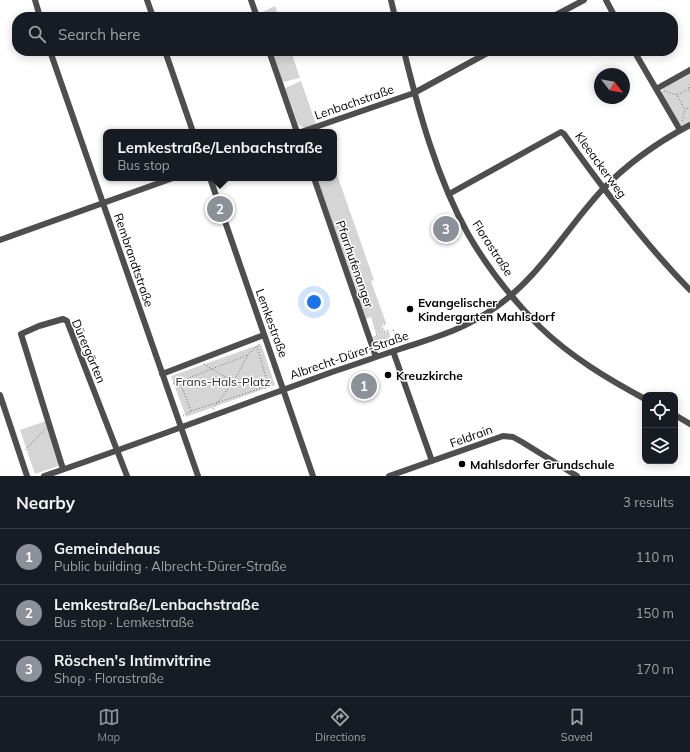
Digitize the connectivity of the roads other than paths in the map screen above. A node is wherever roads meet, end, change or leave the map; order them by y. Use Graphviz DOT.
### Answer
graph roads {
  1 [pos="35,0"];
  2 [pos="147,0"];
  3 [pos="251,0"];
  4 [pos="391,0"];
  5 [pos="584,0"];
  6 [pos="606,0"];
  7 [pos="39,12"];
  8 [pos="151,12"];
  9 [pos="255,12"];
  10 [pos="394,12"];
  11 [pos="561,12"];
  12 [pos="612,12"];
  13 [pos="52,56"];
  14 [pos="167,56"];
  15 [pos="271,56"];
  16 [pos="405,56"];
  17 [pos="482,56"];
  18 [pos="637,56"];
  19 [pos="690,70"];
  20 [pos="656,89"];
  21 [pos="414,93"];
  22 [pos="690,125"];
  23 [pos="680,127"];
  24 [pos="192,129"];
  25 [pos="296,129"];
  26 [pos="310,129"];
  27 [pos="165,181"];
  28 [pos="211,181"];
  29 [pos="315,181"];
  30 [pos="603,189"];
  31 [pos="449,194"];
  32 [pos="103,203"];
  33 [pos="0,240"];
  34 [pos="690,290"];
  35 [pos="512,295"];
  36 [pos="264,335"];
  37 [pos="393,351"];
  38 [pos="376,357"];
  39 [pos="162,374"];
  40 [pos="284,390"];
  41 [pos="0,395"];
  42 [pos="642,397"];
  43 [pos="2,409"];
  44 [pos="678,418"];
  45 [pos="690,424"];
  46 [pos="181,427"];
  47 [pos="118,451"];
  48 [pos="432,461"];
  49 [pos="61,472"];
  50 [pos="26,476"];
  51 [pos="44,476"];
  52 [pos="127,476"];
  53 [pos="198,476"];
  54 [pos="314,476"];
  55 [pos="388,476"];
  56 [pos="577,476"];
  1 -- 7 [label="street"];
  2 -- 8 [label="street"];
  3 -- 9 [label="street"];
  4 -- 10 [label="street"];
  5 -- 11 [label="street"];
  6 -- 12 [label="street"];
  13 -- 32 [label="street, Rembrandtstraße"];
  14 -- 24 [label="street"];
  15 -- 25 [label="street"];
  16 -- 21 [label="street, Florastraße"];
  17 -- 21 [label="street, Lenbachstraße"];
  18 -- 20 [label="street"];
  19 -- 20 [label="street"];
  20 -- 23 [label="street"];
  21 -- 26 [label="street, Lenbachstraße"];
  21 -- 31 [label="street, Florastraße"];
  22 -- 23 [label="street, Albrecht-Dürer-Straße"];
  23 -- 30 [label="street, Albrecht-Dürer-Straße"];
  27 -- 32 [label="street"];
  28 -- 36 [label="street, Lemkestraße"];
  29 -- 38 [label="street, Pfarrhufenanger"];
  30 -- 31 [label="street, Kleeackerweg"];
  30 -- 34 [label="street, Kleeackerweg"];
  30 -- 35 [label="street, Albrecht-Dürer-Straße"];
  31 -- 35 [label="street, Florastraße"];
  32 -- 33 [label="street"];
  32 -- 39 [label="street, Rembrandtstraße"];
  35 -- 37 [label="street, Albrecht-Dürer-Straße"];
  35 -- 42 [label="street, Florastraße"];
  36 -- 39 [label="street"];
  36 -- 40 [label="street, Lemkestraße"];
  37 -- 38 [label="street, Albrecht-Dürer-Straße"];
  37 -- 48 [label="street"];
  38 -- 40 [label="street, Albrecht-Dürer-Straße"];
  39 -- 46 [label="street, Rembrandtstraße"];
  40 -- 46 [label="street, Albrecht-Dürer-Straße"];
  40 -- 54 [label="street, Lemkestraße"];
  41 -- 43 [label="street"];
  43 -- 50 [label="street"];
  44 -- 45 [label="street"];
  46 -- 47 [label="street, Albrecht-Dürer-Straße"];
  46 -- 53 [label="street, Rembrandtstraße"];
  47 -- 49 [label="street, Albrecht-Dürer-Straße"];
  47 -- 49 [label="street, Dürergärten"];
  47 -- 52 [label="street, Dürergärten"];
  48 -- 55 [label="street, Feldrain"];
  48 -- 56 [label="street, Feldrain"];
  49 -- 51 [label="street, Albrecht-Dürer-Straße"];
}
